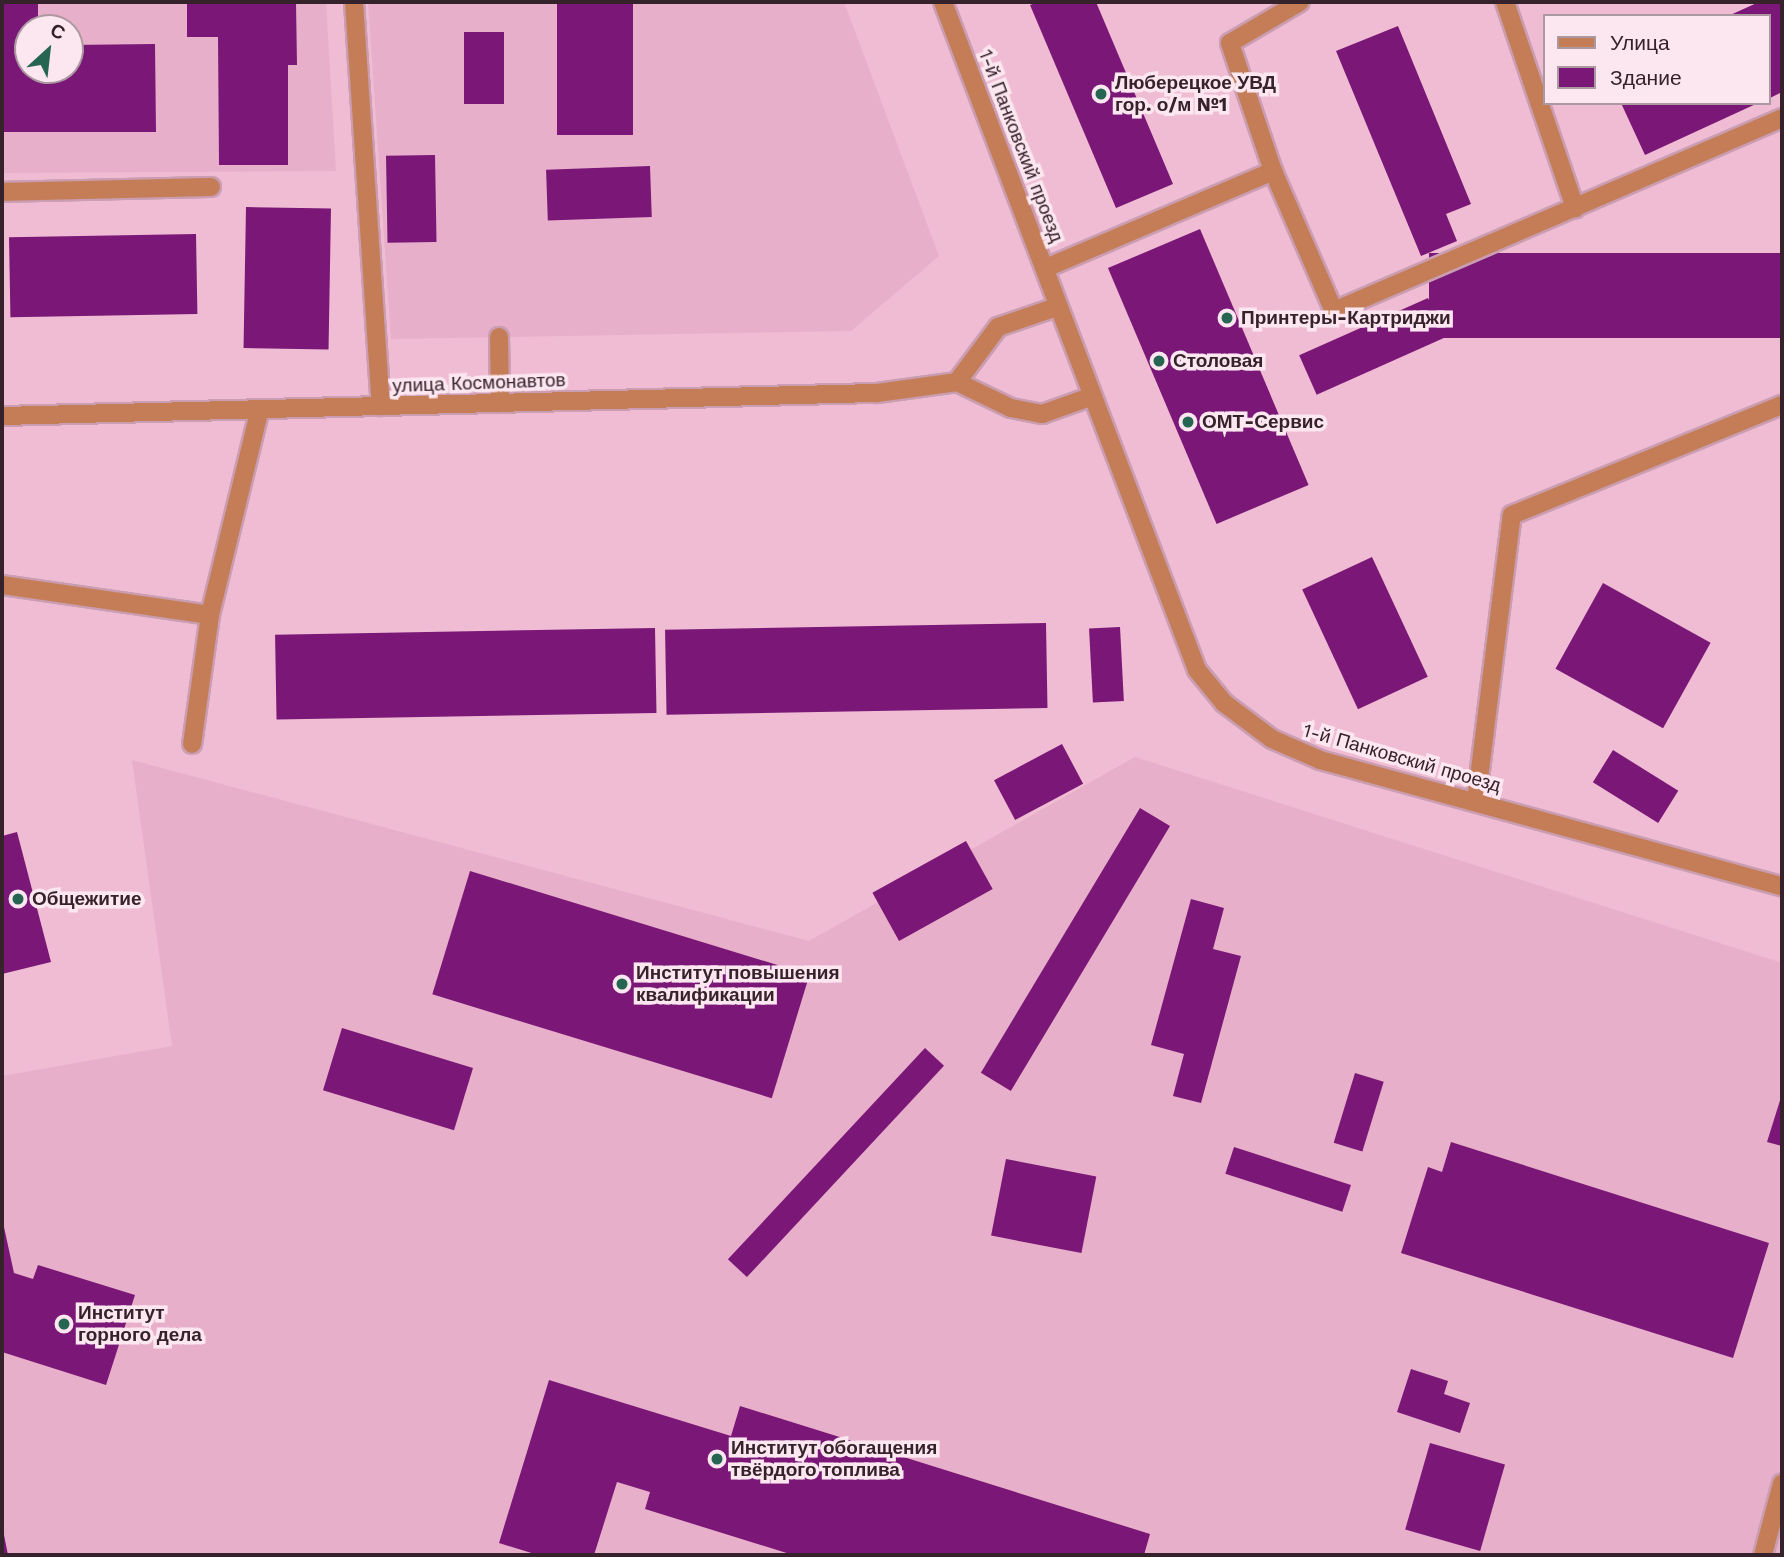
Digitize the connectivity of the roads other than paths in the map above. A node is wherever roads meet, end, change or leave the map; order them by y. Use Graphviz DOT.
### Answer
graph roads {
  1 [pos="354,2"];
  2 [pos="943,2"];
  3 [pos="1300,2"];
  4 [pos="1504,2"];
  5 [pos="1782,118"];
  6 [pos="1273,172"];
  7 [pos="211,187"];
  8 [pos="2,192"];
  9 [pos="1575,208"];
  10 [pos="1046,268"];
  11 [pos="1056,307"];
  12 [pos="499,337"];
  13 [pos="957,382"];
  14 [pos="1090,397"];
  15 [pos="500,403"];
  16 [pos="1782,405"];
  17 [pos="381,406"];
  18 [pos="260,409"];
  19 [pos="2,416"];
  20 [pos="2,585"];
  21 [pos="211,615"];
  22 [pos="192,744"];
  23 [pos="1476,802"];
  24 [pos="1782,886"];
  25 [pos="1782,1483"];
  26 [pos="1763,1555"];
  1 -- 17 [label="street"];
  2 -- 10 [label="street, 1-й Панковский проезд"];
  3 -- 6 [label="street"];
  4 -- 9 [label="street"];
  5 -- 9 [label="street"];
  6 -- 9 [label="street"];
  6 -- 10 [label="street"];
  7 -- 8 [label="street"];
  10 -- 11 [label="street, 1-й Панковский проезд"];
  11 -- 13 [label="street"];
  11 -- 14 [label="street, 1-й Панковский проезд"];
  12 -- 15 [label="street"];
  13 -- 14 [label="street"];
  13 -- 15 [label="street, улица Космонавтов"];
  14 -- 23 [label="street, 1-й Панковский проезд"];
  15 -- 17 [label="street, улица Космонавтов"];
  16 -- 23 [label="street"];
  17 -- 18 [label="street, улица Космонавтов"];
  18 -- 19 [label="street, улица Космонавтов"];
  18 -- 21 [label="street"];
  20 -- 21 [label="street"];
  21 -- 22 [label="street"];
  23 -- 24 [label="street, 1-й Панковский проезд"];
  25 -- 26 [label="street"];
}
